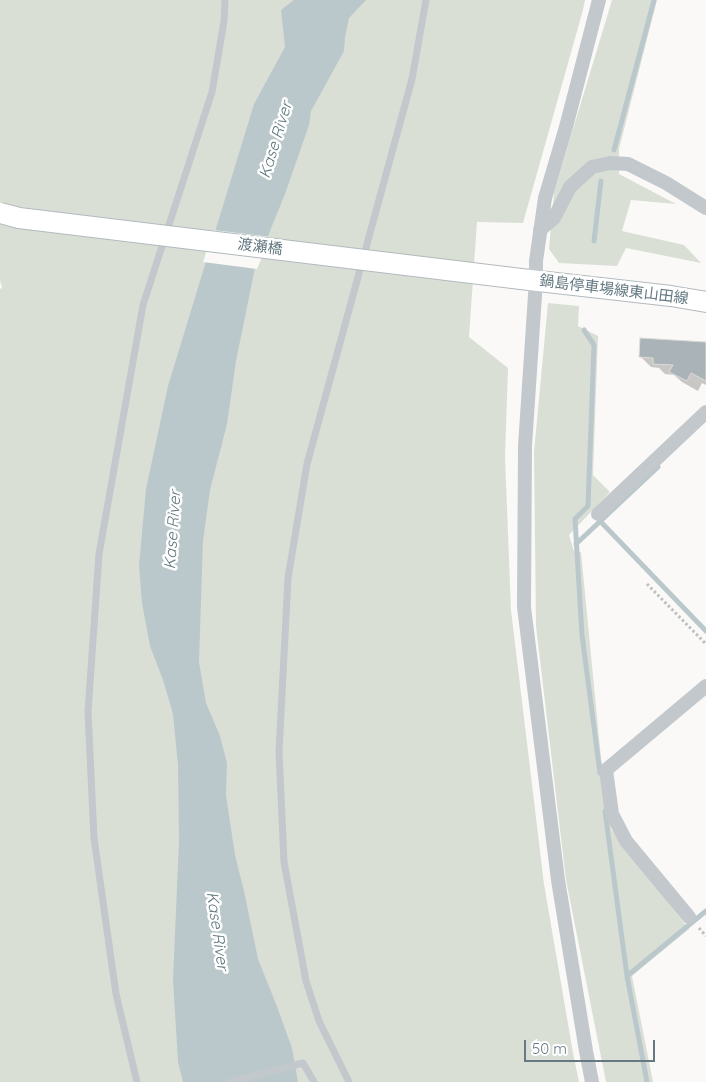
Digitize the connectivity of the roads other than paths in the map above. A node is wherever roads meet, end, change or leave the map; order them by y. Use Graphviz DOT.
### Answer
graph roads {
  1 [pos="225,0"];
  2 [pos="426,0"];
  3 [pos="599,0"];
  4 [pos="706,208"];
  5 [pos="0,214"];
  6 [pos="540,230"];
  7 [pos="529,279"];
  8 [pos="706,302"];
  9 [pos="706,412"];
  10 [pos="598,514"];
  11 [pos="706,686"];
  12 [pos="693,921"];
  13 [pos="137,1082"];
  14 [pos="230,1082"];
  15 [pos="314,1082"];
  16 [pos="349,1082"];
  17 [pos="592,1082"];
  1 -- 13 [label="lane"];
  2 -- 16 [label="lane"];
  3 -- 6 [label="street"];
  4 -- 6 [label="street"];
  5 -- 7 [label="main road, 渡瀬橋, bridge"];
  6 -- 7 [label="street"];
  7 -- 8 [label="main road, 鍋島停車場線東山田線"];
  7 -- 17 [label="street"];
  9 -- 10 [label="street"];
  11 -- 12 [label="street"];
  14 -- 15 [label="lane"];
}
